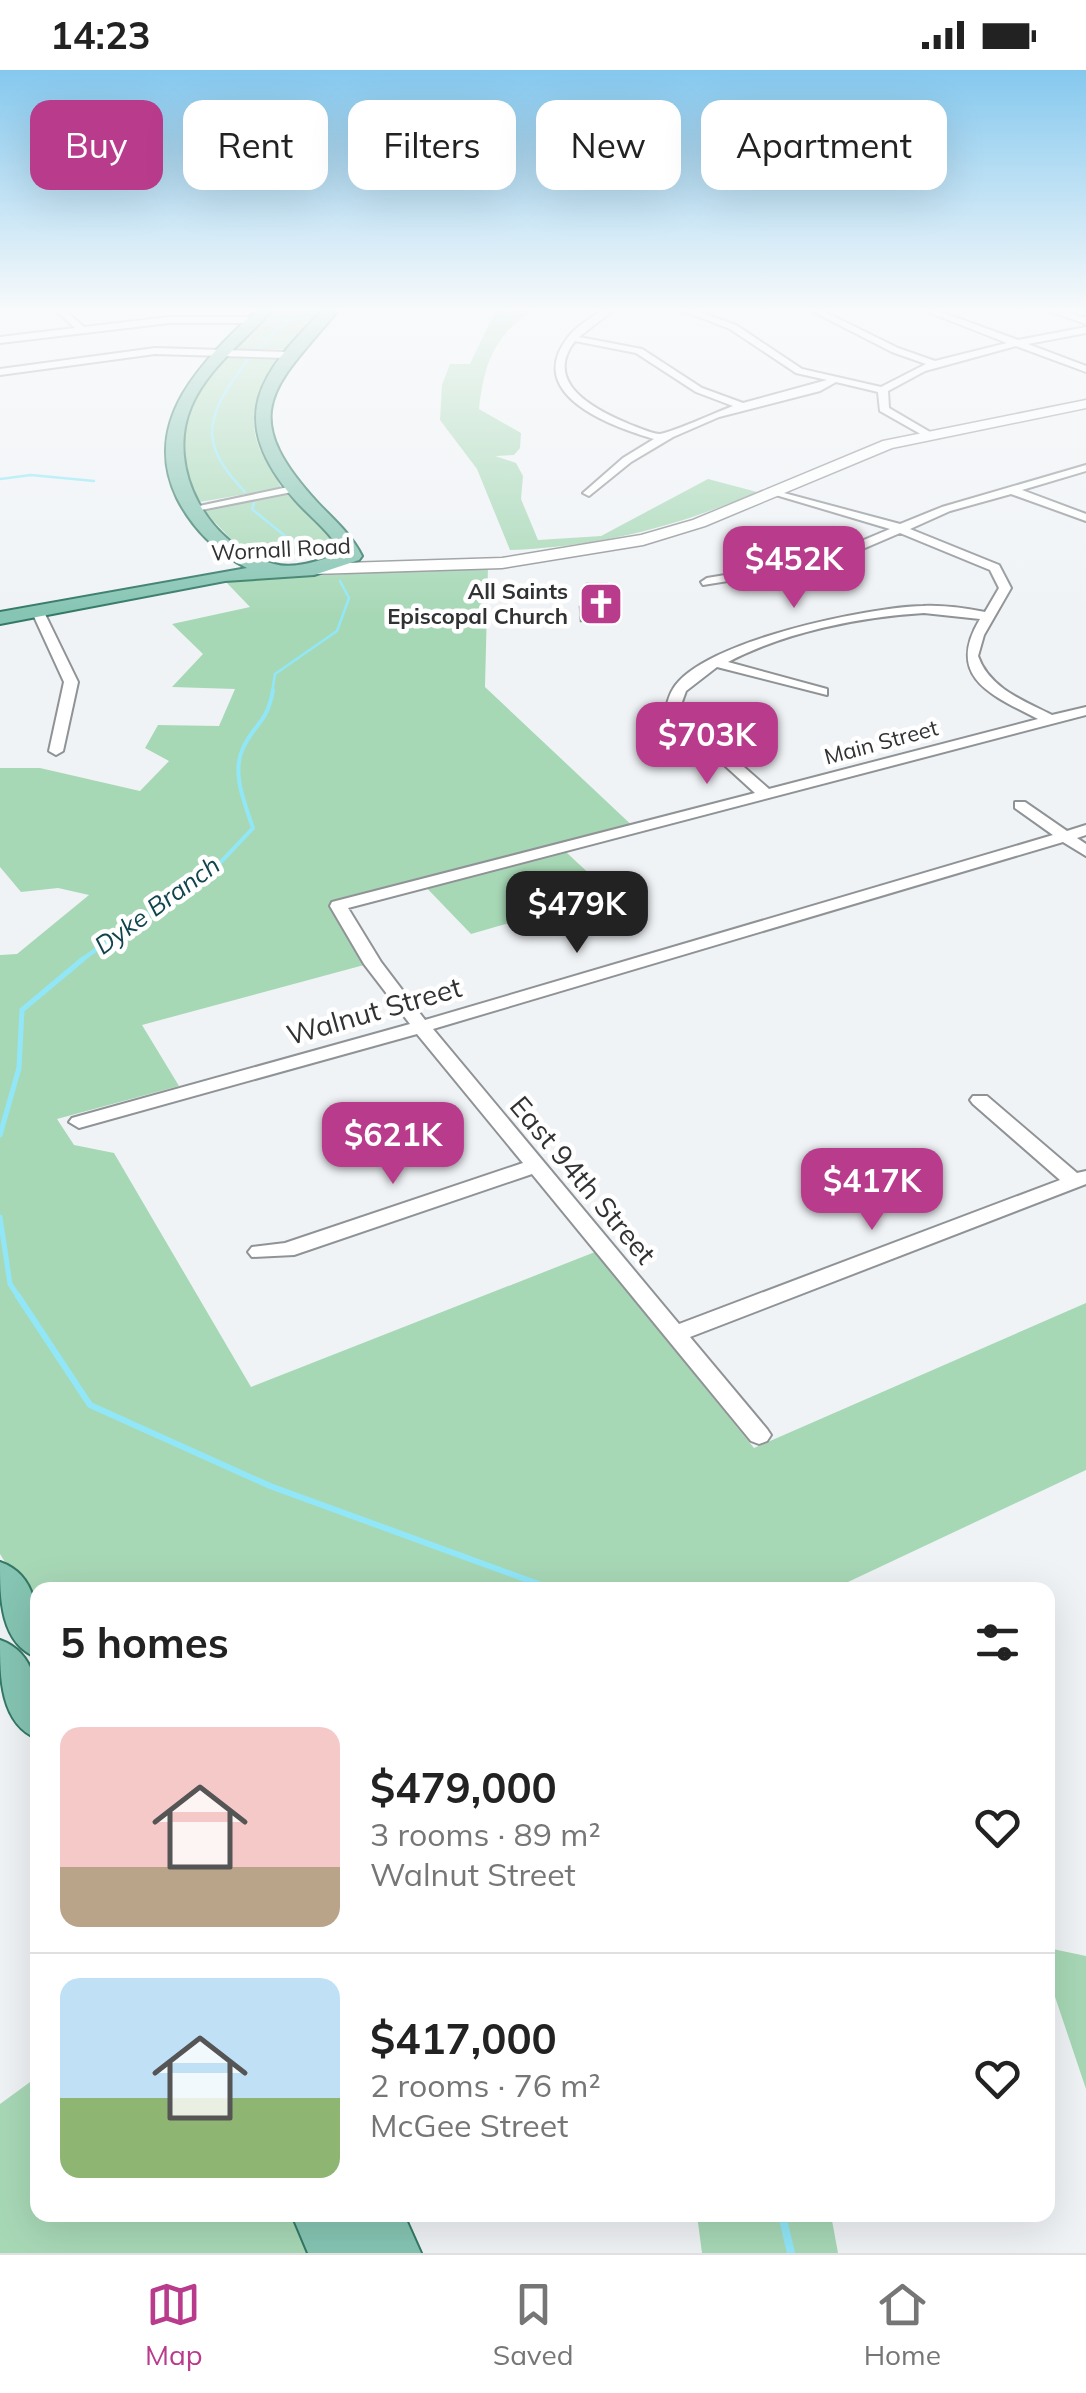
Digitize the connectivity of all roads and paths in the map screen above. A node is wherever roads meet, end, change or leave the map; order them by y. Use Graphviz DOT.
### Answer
graph roads {
  1 [pos="181,410"];
  2 [pos="261,410"];
  3 [pos="591,410"];
  4 [pos="732,410"];
  5 [pos="884,410"];
  6 [pos="1055,410"];
  7 [pos="926,434"];
  8 [pos="662,438"];
  9 [pos="1086,468"];
  10 [pos="1009,489"];
  11 [pos="293,490"];
  12 [pos="772,492"];
  13 [pos="589,493"];
  14 [pos="191,509"];
  15 [pos="1086,518"];
  16 [pos="896,527"];
  17 [pos="224,543"];
  18 [pos="568,552"];
  19 [pos="352,556"];
  20 [pos="250,563"];
  21 [pos="203,568"];
  22 [pos="314,569"];
  23 [pos="273,571"];
  24 [pos="707,582"];
  25 [pos="0,607"];
  26 [pos="37,610"];
  27 [pos="990,617"];
  28 [pos="0,618"];
  29 [pos="716,663"];
  30 [pos="822,692"];
  31 [pos="1086,710"];
  32 [pos="1050,720"];
  33 [pos="56,751"];
  34 [pos="767,795"];
  35 [pos="1020,805"];
  36 [pos="1086,830"];
  37 [pos="1066,836"];
  38 [pos="1086,851"];
  39 [pos="338,906"];
  40 [pos="421,1027"];
  41 [pos="980,1100"];
  42 [pos="79,1122"];
  43 [pos="536,1166"];
  44 [pos="1080,1179"];
  45 [pos="258,1252"];
  46 [pos="675,1334"];
  47 [pos="758,1436"];
  48 [pos="0,1579"];
  49 [pos="30,1627"];
  50 [pos="0,1658"];
  51 [pos="30,1707"];
  52 [pos="323,2222"];
  53 [pos="378,2222"];
  54 [pos="336,2253"];
  55 [pos="393,2253"];
  1 -- 14 [label="main road"];
  2 -- 11 [label="main road"];
  3 -- 8 [label="street"];
  4 -- 8 [label="street"];
  5 -- 7 [label="street"];
  6 -- 7 [label="main road, Wornall Road"];
  7 -- 12 [label="main road, Wornall Road"];
  8 -- 13 [label="street"];
  9 -- 10 [label="street"];
  10 -- 15 [label="street"];
  10 -- 16 [label="street"];
  11 -- 14 [label="street"];
  11 -- 19 [label="main road"];
  12 -- 16 [label="street"];
  12 -- 18 [label="main road, Wornall Road"];
  14 -- 17 [label="main road"];
  16 -- 24 [label="street"];
  16 -- 27 [label="street"];
  17 -- 20 [label="main road"];
  17 -- 21 [label="main road"];
  18 -- 19 [label="main road, Wornall Road"];
  18 -- 22 [label="main road, Wornall Road"];
  19 -- 20 [label="main road, Wornall Road"];
  19 -- 22 [label="main road"];
  20 -- 21 [label="main road, Wornall Road"];
  20 -- 23 [label="main road"];
  21 -- 25 [label="main road, Wornall Road"];
  22 -- 23 [label="main road, Wornall Road"];
  23 -- 26 [label="main road, Wornall Road"];
  26 -- 28 [label="main road, Wornall Road"];
  26 -- 33 [label="street"];
  27 -- 29 [label="street"];
  27 -- 32 [label="street"];
  29 -- 30 [label="street"];
  29 -- 34 [label="street"];
  31 -- 32 [label="street, Main Street"];
  32 -- 34 [label="street, Main Street"];
  34 -- 39 [label="street, Main Street"];
  35 -- 37 [label="street"];
  36 -- 37 [label="street, Walnut Street"];
  37 -- 38 [label="street"];
  37 -- 40 [label="street, Walnut Street"];
  39 -- 40 [label="street, East 94th Street"];
  40 -- 42 [label="street, Walnut Street"];
  40 -- 43 [label="street, East 94th Street"];
  41 -- 44 [label="street"];
  43 -- 45 [label="street"];
  43 -- 46 [label="street, East 94th Street"];
  44 -- 46 [label="street"];
  46 -- 47 [label="street, East 94th Street"];
  48 -- 49 [label="main road"];
  50 -- 51 [label="main road"];
  52 -- 54 [label="main road"];
  53 -- 55 [label="main road"];
}
